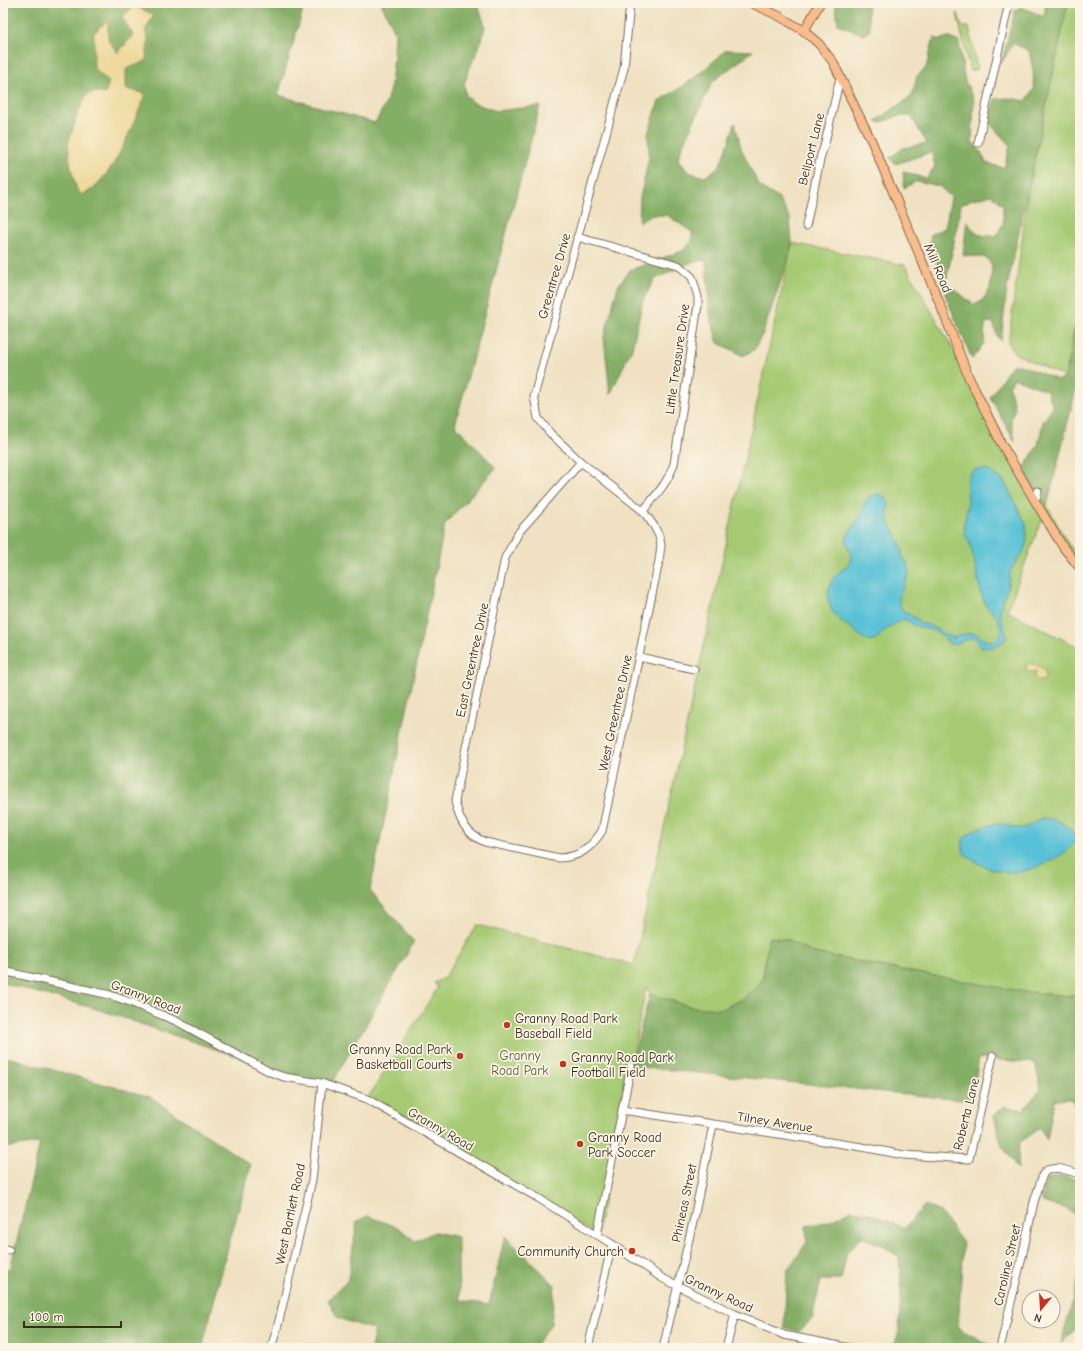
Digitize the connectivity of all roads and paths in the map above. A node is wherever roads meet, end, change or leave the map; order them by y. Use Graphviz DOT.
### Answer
graph roads {
  1 [pos="630,3"];
  2 [pos="751,3"];
  3 [pos="820,3"];
  4 [pos="1009,3"];
  5 [pos="804,31"];
  6 [pos="840,78"];
  7 [pos="978,143"];
  8 [pos="806,226"];
  9 [pos="577,237"];
  10 [pos="581,462"];
  11 [pos="1038,491"];
  12 [pos="1035,501"];
  13 [pos="643,511"];
  14 [pos="1080,568"];
  15 [pos="639,657"];
  16 [pos="694,668"];
  17 [pos="519,849"];
  18 [pos="3,971"];
  19 [pos="993,1056"];
  20 [pos="631,1066"];
  21 [pos="322,1083"];
  22 [pos="622,1110"];
  23 [pos="713,1124"];
  24 [pos="924,1156"];
  25 [pos="1080,1174"];
  26 [pos="597,1235"];
  27 [pos="612,1244"];
  28 [pos="677,1286"];
  29 [pos="735,1314"];
  30 [pos="271,1348"];
  31 [pos="588,1348"];
  32 [pos="663,1348"];
  33 [pos="726,1348"];
  34 [pos="850,1348"];
  35 [pos="1000,1348"];
  1 -- 9 [label="street, Greentree Drive"];
  2 -- 5 [label="main road, Mill Road"];
  3 -- 5 [label="main road"];
  4 -- 7 [label="street"];
  5 -- 6 [label="main road, Mill Road"];
  6 -- 8 [label="street, Bellport Lane"];
  6 -- 12 [label="main road, Mill Road"];
  9 -- 10 [label="street, Greentree Drive"];
  9 -- 13 [label="street, Little Treasure Drive"];
  10 -- 13 [label="street, Greentree Drive"];
  10 -- 17 [label="street, East Greentree Drive"];
  11 -- 12 [label="street"];
  12 -- 14 [label="main road, Mill Road"];
  13 -- 15 [label="street, West Greentree Drive"];
  15 -- 16 [label="street"];
  15 -- 17 [label="street, West Greentree Drive"];
  18 -- 21 [label="street, Granny Road"];
  19 -- 24 [label="street, Roberta Lane"];
  20 -- 22 [label="street"];
  21 -- 26 [label="street, Granny Road"];
  21 -- 30 [label="street, West Bartlett Road"];
  22 -- 23 [label="street, Tilney Avenue"];
  22 -- 26 [label="street"];
  23 -- 24 [label="street, Tilney Avenue"];
  23 -- 28 [label="street, Phineas Street"];
  25 -- 35 [label="street, Caroline Street"];
  26 -- 27 [label="street, Granny Road"];
  27 -- 28 [label="street, Granny Road"];
  27 -- 31 [label="street"];
  28 -- 29 [label="street, Granny Road"];
  28 -- 32 [label="street, Phineas Street"];
  29 -- 33 [label="street"];
  29 -- 34 [label="street, Granny Road"];
}
